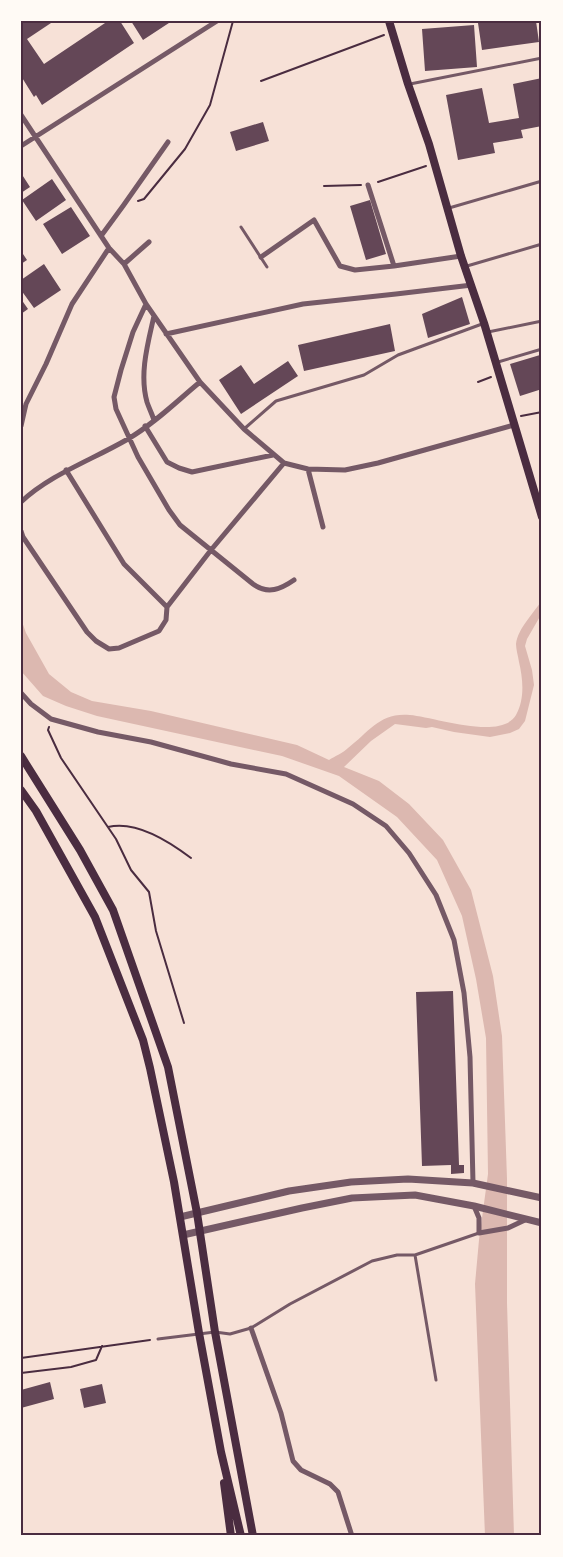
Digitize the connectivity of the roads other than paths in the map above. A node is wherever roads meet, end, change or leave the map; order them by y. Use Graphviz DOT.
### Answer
graph roads {
  1 [pos="217,21"];
  2 [pos="389,21"];
  3 [pos="542,58"];
  4 [pos="408,84"];
  5 [pos="21,115"];
  6 [pos="35,137"];
  7 [pos="168,142"];
  8 [pos="21,146"];
  9 [pos="542,181"];
  10 [pos="368,185"];
  11 [pos="448,209"];
  12 [pos="242,227"];
  13 [pos="101,236"];
  14 [pos="149,242"];
  15 [pos="542,244"];
  16 [pos="109,248"];
  17 [pos="461,256"];
  18 [pos="261,257"];
  19 [pos="124,264"];
  20 [pos="394,266"];
  21 [pos="267,267"];
  22 [pos="465,267"];
  23 [pos="472,285"];
  24 [pos="146,304"];
  25 [pos="154,316"];
  26 [pos="542,321"];
  27 [pos="484,323"];
  28 [pos="487,333"];
  29 [pos="166,334"];
  30 [pos="542,349"];
  31 [pos="496,362"];
  32 [pos="200,382"];
  33 [pos="154,420"];
  34 [pos="513,421"];
  35 [pos="21,426"];
  36 [pos="145,426"];
  37 [pos="244,429"];
  38 [pos="129,438"];
  39 [pos="273,455"];
  40 [pos="284,464"];
  41 [pos="308,469"];
  42 [pos="66,470"];
  43 [pos="21,502"];
  44 [pos="542,515"];
  45 [pos="323,527"];
  46 [pos="21,531"];
  47 [pos="211,550"];
  48 [pos="294,580"];
  49 [pos="167,607"];
  50 [pos="21,693"];
  51 [pos="21,756"];
  52 [pos="21,790"];
  53 [pos="473,1183"];
  54 [pos="542,1198"];
  55 [pos="474,1206"];
  56 [pos="196,1213"];
  57 [pos="180,1216"];
  58 [pos="525,1220"];
  59 [pos="542,1223"];
  60 [pos="200,1232"];
  61 [pos="479,1233"];
  62 [pos="183,1235"];
  63 [pos="415,1255"];
  64 [pos="251,1328"];
  65 [pos="215,1332"];
  66 [pos="199,1333"];
  67 [pos="158,1339"];
  68 [pos="436,1380"];
  69 [pos="221,1452"];
  70 [pos="243,1483"];
  71 [pos="231,1536"];
  72 [pos="241,1536"];
  73 [pos="253,1536"];
  74 [pos="257,1536"];
  75 [pos="352,1536"];
  1 -- 6 [label="street"];
  2 -- 4 [label="main road"];
  3 -- 4 [label="lane"];
  4 -- 11 [label="main road"];
  5 -- 6 [label="street"];
  6 -- 8 [label="street"];
  6 -- 13 [label="street"];
  7 -- 13 [label="street"];
  9 -- 11 [label="lane"];
  10 -- 20 [label="street"];
  11 -- 17 [label="main road"];
  12 -- 18 [label="lane"];
  13 -- 16 [label="street"];
  14 -- 19 [label="street"];
  15 -- 22 [label="lane"];
  16 -- 19 [label="street"];
  16 -- 35 [label="street"];
  17 -- 20 [label="street"];
  17 -- 22 [label="main road"];
  18 -- 20 [label="street"];
  18 -- 21 [label="lane"];
  19 -- 24 [label="street"];
  22 -- 23 [label="main road"];
  23 -- 27 [label="main road"];
  23 -- 29 [label="street"];
  24 -- 25 [label="street"];
  24 -- 38 [label="street"];
  25 -- 29 [label="street"];
  25 -- 33 [label="street"];
  26 -- 28 [label="lane"];
  27 -- 28 [label="main road"];
  27 -- 37 [label="lane"];
  28 -- 31 [label="main road"];
  29 -- 32 [label="street"];
  30 -- 31 [label="lane"];
  31 -- 34 [label="main road"];
  32 -- 33 [label="street"];
  32 -- 37 [label="street"];
  33 -- 36 [label="street"];
  34 -- 41 [label="street"];
  34 -- 44 [label="main road"];
  36 -- 38 [label="street"];
  36 -- 39 [label="street"];
  37 -- 39 [label="street"];
  38 -- 42 [label="street"];
  38 -- 47 [label="street"];
  39 -- 40 [label="street"];
  40 -- 41 [label="street"];
  40 -- 47 [label="street"];
  41 -- 45 [label="street"];
  42 -- 43 [label="street"];
  42 -- 49 [label="street"];
  46 -- 49 [label="street"];
  47 -- 48 [label="street"];
  47 -- 49 [label="street"];
  50 -- 53 [label="street"];
  51 -- 56 [label="main road"];
  52 -- 57 [label="main road"];
  53 -- 54 [label="street"];
  53 -- 56 [label="street"];
  55 -- 58 [label="street"];
  55 -- 60 [label="street"];
  55 -- 61 [label="street"];
  56 -- 57 [label="street"];
  56 -- 60 [label="main road"];
  57 -- 62 [label="main road"];
  58 -- 59 [label="street"];
  58 -- 61 [label="street"];
  60 -- 62 [label="street"];
  60 -- 65 [label="main road"];
  61 -- 63 [label="lane"];
  62 -- 66 [label="main road"];
  63 -- 64 [label="lane"];
  63 -- 68 [label="lane"];
  64 -- 65 [label="lane"];
  64 -- 75 [label="street"];
  65 -- 66 [label="lane"];
  65 -- 70 [label="main road"];
  66 -- 67 [label="lane"];
  66 -- 69 [label="main road"];
  69 -- 71 [label="main road"];
  69 -- 72 [label="main road"];
  70 -- 73 [label="main road"];
  70 -- 74 [label="main road"];
}
